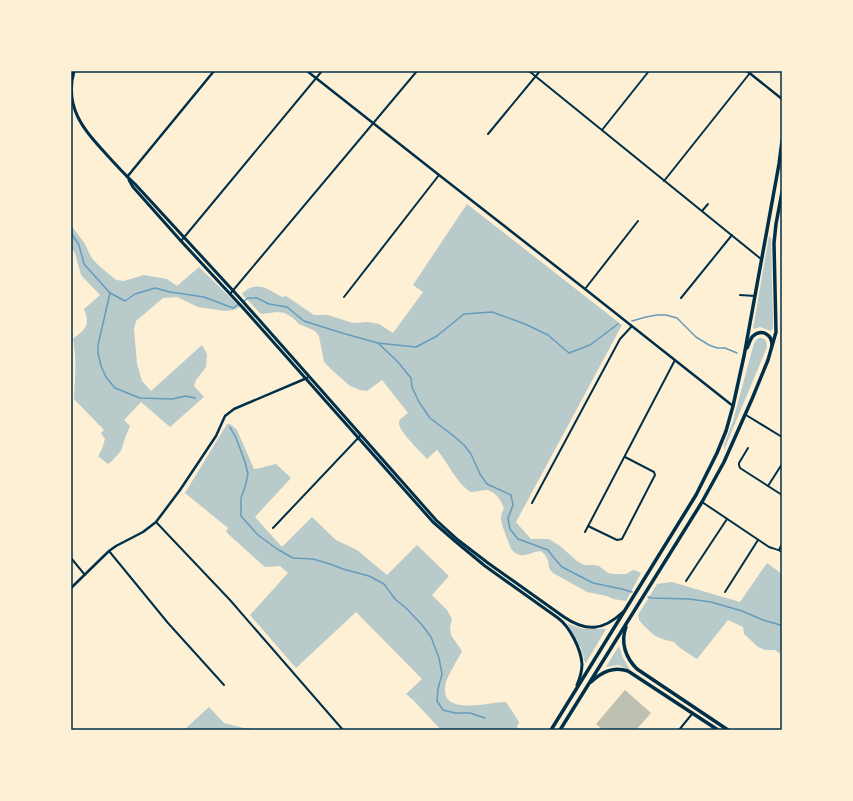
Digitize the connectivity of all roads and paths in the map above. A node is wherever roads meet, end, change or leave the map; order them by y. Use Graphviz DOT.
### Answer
graph roads {
  1 [pos="74,71"];
  2 [pos="214,71"];
  3 [pos="307,71"];
  4 [pos="322,71"];
  5 [pos="417,71"];
  6 [pos="529,71"];
  7 [pos="540,71"];
  8 [pos="649,71"];
  9 [pos="747,71"];
  10 [pos="750,73"];
  11 [pos="535,76"];
  12 [pos="316,78"];
  13 [pos="782,99"];
  14 [pos="374,123"];
  15 [pos="602,130"];
  16 [pos="488,134"];
  17 [pos="782,141"];
  18 [pos="439,175"];
  19 [pos="127,177"];
  20 [pos="664,181"];
  21 [pos="782,192"];
  22 [pos="708,204"];
  23 [pos="702,211"];
  24 [pos="638,221"];
  25 [pos="732,235"];
  26 [pos="184,238"];
  27 [pos="181,241"];
  28 [pos="762,260"];
  29 [pos="585,289"];
  30 [pos="232,292"];
  31 [pos="740,295"];
  32 [pos="344,296"];
  33 [pos="755,296"];
  34 [pos="681,298"];
  35 [pos="632,326"];
  36 [pos="772,348"];
  37 [pos="71,355"];
  38 [pos="744,356"];
  39 [pos="675,360"];
  40 [pos="308,378"];
  41 [pos="71,380"];
  42 [pos="733,406"];
  43 [pos="746,415"];
  44 [pos="359,436"];
  45 [pos="782,437"];
  46 [pos="748,448"];
  47 [pos="625,457"];
  48 [pos="782,464"];
  49 [pos="768,486"];
  50 [pos="782,495"];
  51 [pos="702,502"];
  52 [pos="532,503"];
  53 [pos="727,519"];
  54 [pos="156,522"];
  55 [pos="588,526"];
  56 [pos="273,528"];
  57 [pos="585,532"];
  58 [pos="758,540"];
  59 [pos="782,544"];
  60 [pos="779,550"];
  61 [pos="109,551"];
  62 [pos="782,552"];
  63 [pos="71,558"];
  64 [pos="85,575"];
  65 [pos="686,581"];
  66 [pos="71,588"];
  67 [pos="725,592"];
  68 [pos="637,605"];
  69 [pos="628,606"];
  70 [pos="224,685"];
  71 [pos="586,688"];
  72 [pos="575,691"];
  73 [pos="693,713"];
  74 [pos="343,730"];
  75 [pos="551,730"];
  76 [pos="560,730"];
  77 [pos="679,730"];
  78 [pos="718,730"];
  79 [pos="728,730"];
  1 -- 19 [label="main road"];
  2 -- 19 [label="street"];
  3 -- 12 [label="street"];
  4 -- 12 [label="street"];
  5 -- 14 [label="street"];
  6 -- 11 [label="street"];
  7 -- 11 [label="street"];
  8 -- 15 [label="street"];
  9 -- 10 [label="street"];
  10 -- 13 [label="street"];
  10 -- 20 [label="street"];
  11 -- 15 [label="street"];
  11 -- 16 [label="street"];
  12 -- 14 [label="street"];
  12 -- 26 [label="street"];
  14 -- 18 [label="street"];
  14 -- 30 [label="street"];
  15 -- 20 [label="street"];
  17 -- 28 [label="main road"];
  18 -- 29 [label="street"];
  18 -- 32 [label="street"];
  19 -- 26 [label="main road"];
  19 -- 27 [label="main road"];
  20 -- 23 [label="street"];
  21 -- 36 [label="main road"];
  22 -- 23 [label="street"];
  23 -- 25 [label="street"];
  24 -- 29 [label="street"];
  25 -- 28 [label="street"];
  25 -- 34 [label="street"];
  26 -- 27 [label="street"];
  26 -- 30 [label="main road"];
  27 -- 30 [label="main road"];
  28 -- 33 [label="main road"];
  29 -- 35 [label="street"];
  30 -- 40 [label="main road"];
  31 -- 33 [label="street"];
  33 -- 38 [label="main road"];
  35 -- 39 [label="street"];
  35 -- 52 [label="street"];
  36 -- 38 [label="main road"];
  36 -- 43 [label="main road"];
  37 -- 41 [label="street"];
  38 -- 42 [label="main road"];
  39 -- 42 [label="street"];
  39 -- 47 [label="street"];
  40 -- 44 [label="main road"];
  40 -- 54 [label="street"];
  42 -- 69 [label="main road"];
  43 -- 45 [label="street"];
  43 -- 51 [label="main road"];
  44 -- 56 [label="street"];
  44 -- 69 [label="main road"];
  44 -- 72 [label="main road"];
  46 -- 49 [label="street"];
  47 -- 55 [label="street"];
  47 -- 55 [label="street"];
  48 -- 49 [label="street"];
  49 -- 50 [label="street"];
  51 -- 53 [label="street"];
  51 -- 68 [label="main road"];
  53 -- 58 [label="street"];
  53 -- 65 [label="street"];
  54 -- 61 [label="street"];
  54 -- 74 [label="street"];
  55 -- 57 [label="street"];
  58 -- 60 [label="street"];
  58 -- 67 [label="street"];
  59 -- 60 [label="street"];
  60 -- 62 [label="street"];
  61 -- 64 [label="street"];
  61 -- 70 [label="street"];
  63 -- 64 [label="street"];
  64 -- 66 [label="street"];
  68 -- 71 [label="main road"];
  68 -- 79 [label="main road"];
  69 -- 72 [label="main road"];
  71 -- 73 [label="main road"];
  71 -- 76 [label="main road"];
  72 -- 75 [label="main road"];
  73 -- 77 [label="street"];
  73 -- 78 [label="main road"];
}
